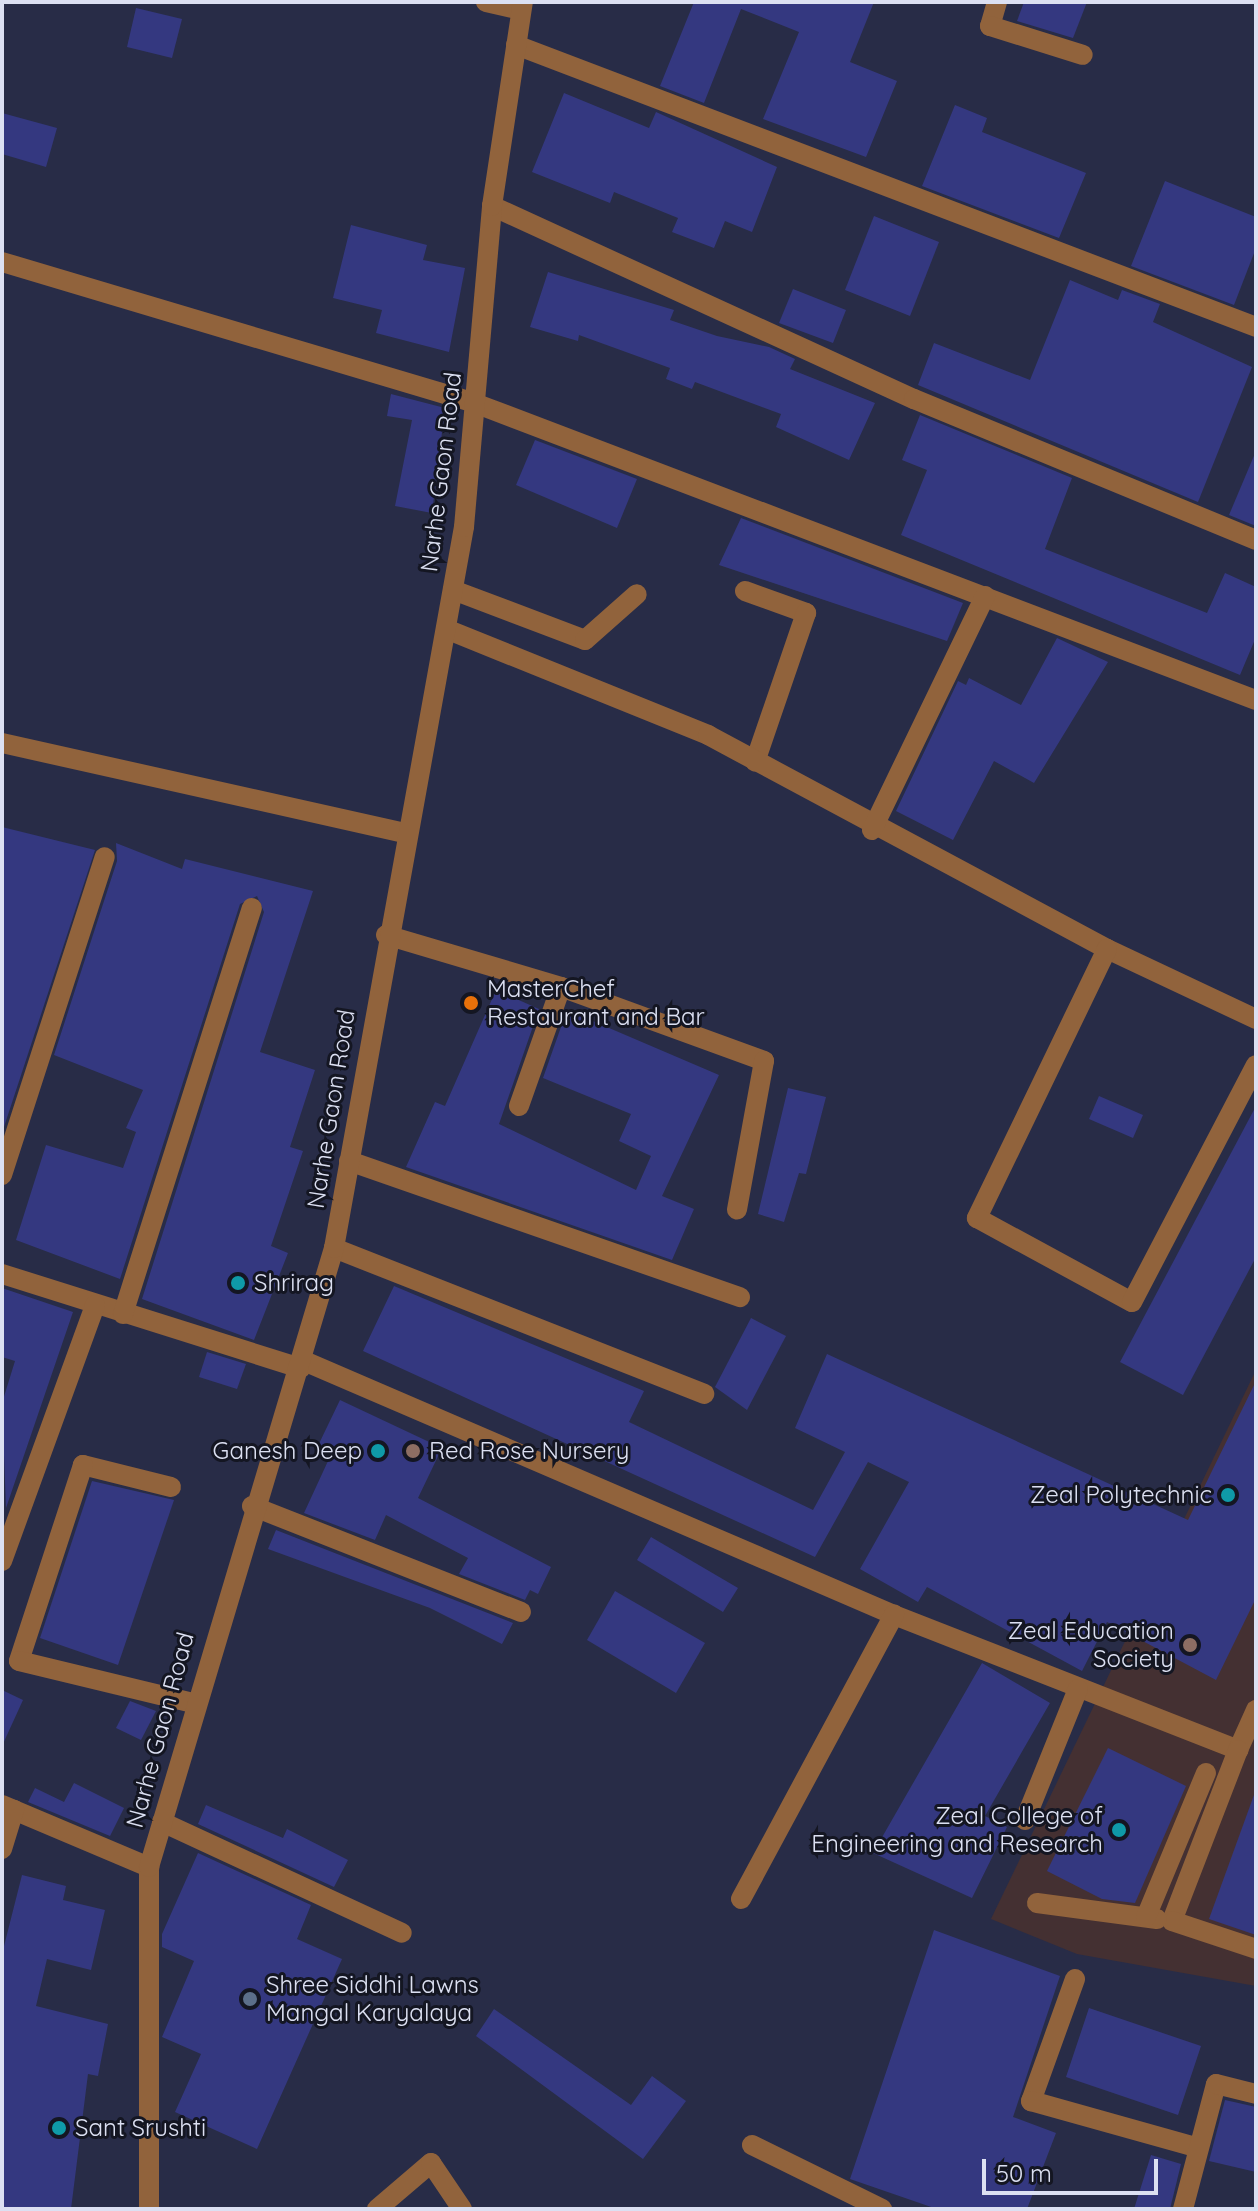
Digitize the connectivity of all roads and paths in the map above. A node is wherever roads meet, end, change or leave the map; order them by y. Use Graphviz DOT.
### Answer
graph roads {
  1 [pos="486,2"];
  2 [pos="997,2"];
  3 [pos="522,6"];
  4 [pos="516,45"];
  5 [pos="1083,55"];
  6 [pos="492,206"];
  7 [pos="2,262"];
  8 [pos="1256,327"];
  9 [pos="477,404"];
  10 [pos="1256,540"];
  11 [pos="453,590"];
  12 [pos="745,591"];
  13 [pos="637,594"];
  14 [pos="985,596"];
  15 [pos="446,629"];
  16 [pos="1256,700"];
  17 [pos="2,743"];
  18 [pos="755,762"];
  19 [pos="872,830"];
  20 [pos="404,833"];
  21 [pos="105,857"];
  22 [pos="252,908"];
  23 [pos="386,935"];
  24 [pos="1107,949"];
  25 [pos="561,987"];
  26 [pos="1256,1019"];
  27 [pos="1256,1065"];
  28 [pos="519,1106"];
  29 [pos="349,1161"];
  30 [pos="2,1175"];
  31 [pos="737,1210"];
  32 [pos="334,1248"];
  33 [pos="2,1274"];
  34 [pos="740,1297"];
  35 [pos="95,1305"];
  36 [pos="123,1314"];
  37 [pos="302,1365"];
  38 [pos="704,1394"];
  39 [pos="171,1487"];
  40 [pos="252,1506"];
  41 [pos="2,1561"];
  42 [pos="521,1612"];
  43 [pos="894,1615"];
  44 [pos="1078,1689"];
  45 [pos="193,1703"];
  46 [pos="1256,1710"];
  47 [pos="1238,1750"];
  48 [pos="1206,1773"];
  49 [pos="8,1808"];
  50 [pos="1025,1820"];
  51 [pos="162,1822"];
  52 [pos="2,1849"];
  53 [pos="149,1867"];
  54 [pos="741,1899"];
  55 [pos="1037,1903"];
  56 [pos="1146,1917"];
  57 [pos="1172,1921"];
  58 [pos="402,1933"];
  59 [pos="1256,1949"];
  60 [pos="1075,1979"];
  61 [pos="1256,2094"];
  62 [pos="752,2145"];
  63 [pos="1199,2148"];
  64 [pos="871,2207"];
  65 [pos="149,2209"];
  66 [pos="377,2209"];
  67 [pos="462,2209"];
  68 [pos="1183,2209"];
  1 -- 3 [label="street"];
  2 -- 5 [label="street"];
  3 -- 4 [label="street, Narhe Gaon Road"];
  4 -- 6 [label="street, Narhe Gaon Road"];
  4 -- 8 [label="street"];
  6 -- 9 [label="street, Narhe Gaon Road"];
  6 -- 10 [label="street"];
  7 -- 9 [label="street"];
  9 -- 11 [label="street, Narhe Gaon Road"];
  9 -- 14 [label="street"];
  11 -- 13 [label="street"];
  11 -- 15 [label="street, Narhe Gaon Road"];
  12 -- 18 [label="street"];
  14 -- 16 [label="street"];
  14 -- 19 [label="street"];
  15 -- 18 [label="street"];
  15 -- 20 [label="street, Narhe Gaon Road"];
  17 -- 20 [label="street"];
  18 -- 19 [label="street"];
  19 -- 24 [label="street"];
  20 -- 23 [label="street, Narhe Gaon Road"];
  21 -- 30 [label="street"];
  22 -- 36 [label="street"];
  23 -- 25 [label="street"];
  23 -- 29 [label="street, Narhe Gaon Road"];
  24 -- 26 [label="street"];
  24 -- 27 [label="street"];
  25 -- 28 [label="street"];
  25 -- 31 [label="street"];
  29 -- 32 [label="street, Narhe Gaon Road"];
  29 -- 34 [label="street"];
  32 -- 37 [label="street, Narhe Gaon Road"];
  32 -- 38 [label="street"];
  33 -- 35 [label="street"];
  35 -- 36 [label="street"];
  35 -- 41 [label="street"];
  36 -- 37 [label="street"];
  37 -- 40 [label="street, Narhe Gaon Road"];
  37 -- 43 [label="street"];
  39 -- 45 [label="street"];
  40 -- 42 [label="street"];
  40 -- 45 [label="street, Narhe Gaon Road"];
  43 -- 44 [label="street"];
  43 -- 54 [label="street"];
  44 -- 47 [label="street"];
  44 -- 50 [label="street"];
  45 -- 51 [label="street, Narhe Gaon Road"];
  46 -- 47 [label="street"];
  47 -- 57 [label="street"];
  48 -- 56 [label="street"];
  49 -- 52 [label="street"];
  49 -- 53 [label="street"];
  51 -- 53 [label="street, Narhe Gaon Road"];
  51 -- 58 [label="street"];
  53 -- 65 [label="street, Narhe Gaon Road"];
  55 -- 56 [label="street"];
  56 -- 57 [label="street"];
  57 -- 59 [label="street"];
  60 -- 63 [label="street"];
  61 -- 63 [label="street"];
  62 -- 64 [label="street"];
  63 -- 68 [label="street"];
  66 -- 67 [label="street"];
}
